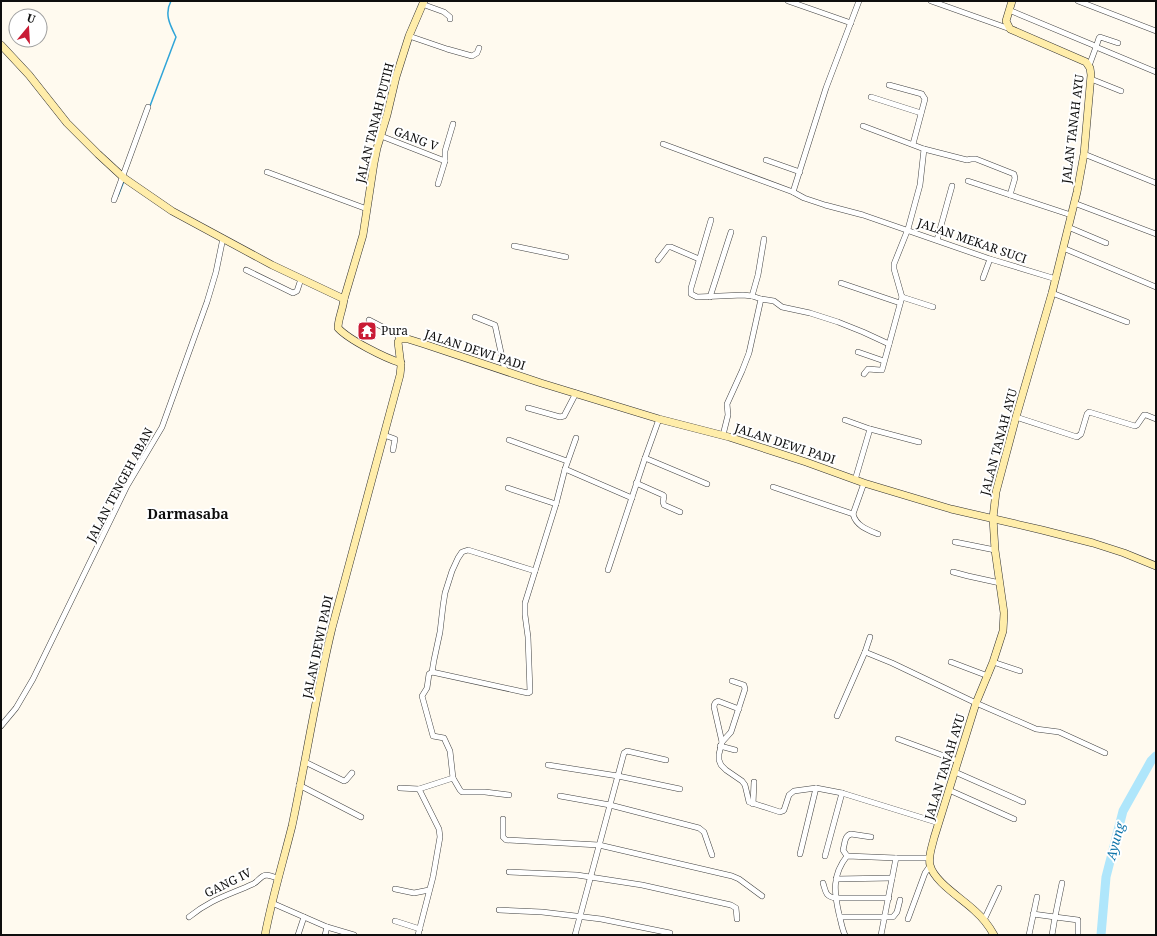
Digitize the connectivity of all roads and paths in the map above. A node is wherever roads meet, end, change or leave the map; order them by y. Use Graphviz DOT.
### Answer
graph roads {
  1 [pos="788,1"];
  2 [pos="859,1"];
  3 [pos="931,1"];
  4 [pos="1012,1"];
  5 [pos="1078,1"];
  6 [pos="423,2"];
  7 [pos="1009,10"];
  8 [pos="450,19"];
  9 [pos="851,23"];
  10 [pos="1010,29"];
  11 [pos="1156,31"];
  12 [pos="409,36"];
  13 [pos="1118,43"];
  14 [pos="1,45"];
  15 [pos="1096,47"];
  16 [pos="479,48"];
  17 [pos="1089,66"];
  18 [pos="1156,72"];
  19 [pos="1091,79"];
  20 [pos="889,84"];
  21 [pos="1121,91"];
  22 [pos="871,98"];
  23 [pos="148,107"];
  24 [pos="921,113"];
  25 [pos="454,124"];
  26 [pos="863,126"];
  27 [pos="381,136"];
  28 [pos="663,144"];
  29 [pos="913,144"];
  30 [pos="924,149"];
  31 [pos="1084,154"];
  32 [pos="766,160"];
  33 [pos="445,161"];
  34 [pos="267,172"];
  35 [pos="800,172"];
  36 [pos="124,179"];
  37 [pos="968,180"];
  38 [pos="1156,182"];
  39 [pos="438,184"];
  40 [pos="952,186"];
  41 [pos="793,192"];
  42 [pos="1010,194"];
  43 [pos="114,200"];
  44 [pos="1074,203"];
  45 [pos="367,209"];
  46 [pos="1071,215"];
  47 [pos="711,220"];
  48 [pos="1068,227"];
  49 [pos="908,229"];
  50 [pos="731,232"];
  51 [pos="1156,234"];
  52 [pos="223,238"];
  53 [pos="764,239"];
  54 [pos="937,240"];
  55 [pos="1106,243"];
  56 [pos="514,246"];
  57 [pos="1063,248"];
  58 [pos="566,257"];
  59 [pos="699,259"];
  60 [pos="990,259"];
  61 [pos="658,260"];
  62 [pos="246,270"];
  63 [pos="984,278"];
  64 [pos="301,279"];
  65 [pos="1056,280"];
  66 [pos="841,283"];
  67 [pos="1156,287"];
  68 [pos="1052,293"];
  69 [pos="752,296"];
  70 [pos="710,297"];
  71 [pos="344,299"];
  72 [pos="762,299"];
  73 [pos="901,300"];
  74 [pos="933,307"];
  75 [pos="475,317"];
  76 [pos="369,320"];
  77 [pos="1127,322"];
  78 [pos="400,339"];
  79 [pos="889,344"];
  80 [pos="858,352"];
  81 [pos="884,361"];
  82 [pos="401,363"];
  83 [pos="504,371"];
  84 [pos="864,374"];
  85 [pos="576,393"];
  86 [pos="528,408"];
  87 [pos="1016,417"];
  88 [pos="659,419"];
  89 [pos="1156,419"];
  90 [pos="845,420"];
  91 [pos="870,428"];
  92 [pos="384,435"];
  93 [pos="726,436"];
  94 [pos="576,438"];
  95 [pos="510,440"];
  96 [pos="919,442"];
  97 [pos="394,450"];
  98 [pos="645,458"];
  99 [pos="567,461"];
  100 [pos="565,469"];
  101 [pos="855,480"];
  102 [pos="636,483"];
  103 [pos="864,483"];
  104 [pos="707,484"];
  105 [pos="773,487"];
  106 [pos="508,488"];
  107 [pos="632,498"];
  108 [pos="556,504"];
  109 [pos="680,512"];
  110 [pos="853,514"];
  111 [pos="993,518"];
  112 [pos="878,534"];
  113 [pos="955,542"];
  114 [pos="995,550"];
  115 [pos="1156,566"];
  116 [pos="535,570"];
  117 [pos="608,570"];
  118 [pos="954,572"];
  119 [pos="1000,583"];
  120 [pos="870,637"];
  121 [pos="864,652"];
  122 [pos="951,662"];
  123 [pos="993,662"];
  124 [pos="1020,671"];
  125 [pos="432,672"];
  126 [pos="988,676"];
  127 [pos="732,681"];
  128 [pos="976,703"];
  129 [pos="739,709"];
  130 [pos="837,716"];
  131 [pos="1,726"];
  132 [pos="898,739"];
  133 [pos="721,744"];
  134 [pos="735,750"];
  135 [pos="1105,753"];
  136 [pos="666,760"];
  137 [pos="958,761"];
  138 [pos="305,762"];
  139 [pos="548,765"];
  140 [pos="955,772"];
  141 [pos="352,773"];
  142 [pos="618,776"];
  143 [pos="453,778"];
  144 [pos="754,782"];
  145 [pos="300,785"];
  146 [pos="400,788"];
  147 [pos="422,788"];
  148 [pos="816,788"];
  149 [pos="680,789"];
  150 [pos="949,790"];
  151 [pos="842,792"];
  152 [pos="509,795"];
  153 [pos="560,796"];
  154 [pos="1023,802"];
  155 [pos="753,804"];
  156 [pos="610,805"];
  157 [pos="361,817"];
  158 [pos="503,819"];
  159 [pos="1014,819"];
  160 [pos="939,823"];
  161 [pos="871,837"];
  162 [pos="599,845"];
  163 [pos="800,854"];
  164 [pos="712,855"];
  165 [pos="825,856"];
  166 [pos="847,856"];
  167 [pos="896,858"];
  168 [pos="930,862"];
  169 [pos="509,872"];
  170 [pos="279,874"];
  171 [pos="590,877"];
  172 [pos="892,878"];
  173 [pos="836,879"];
  174 [pos="822,883"];
  175 [pos="1062,883"];
  176 [pos="999,888"];
  177 [pos="395,889"];
  178 [pos="429,890"];
  179 [pos="762,896"];
  180 [pos="1037,896"];
  181 [pos="835,898"];
  182 [pos="889,898"];
  183 [pos="900,900"];
  184 [pos="272,903"];
  185 [pos="499,910"];
  186 [pos="1033,914"];
  187 [pos="190,917"];
  188 [pos="304,917"];
  189 [pos="580,917"];
  190 [pos="840,917"];
  191 [pos="885,917"];
  192 [pos="1055,917"];
  193 [pos="737,919"];
  194 [pos="908,919"];
  195 [pos="984,920"];
  196 [pos="395,921"];
  197 [pos="327,927"];
  198 [pos="420,929"];
  199 [pos="670,933"];
  200 [pos="345,934"];
  201 [pos="265,935"];
  202 [pos="298,935"];
  203 [pos="325,935"];
  204 [pos="354,935"];
  205 [pos="418,935"];
  206 [pos="575,935"];
  207 [pos="846,935"];
  208 [pos="881,935"];
  209 [pos="994,935"];
  210 [pos="1029,935"];
  211 [pos="1052,935"];
  212 [pos="1078,935"];
  1 -- 9 [label="street"];
  2 -- 9 [label="street"];
  3 -- 10 [label="street"];
  4 -- 7 [label="street"];
  5 -- 11 [label="street"];
  6 -- 8 [label="street"];
  6 -- 12 [label="street, JALAN TANAH PUTIH"];
  7 -- 10 [label="street"];
  7 -- 15 [label="street"];
  9 -- 35 [label="street"];
  10 -- 17 [label="street, JALAN TANAH AYU"];
  12 -- 16 [label="street"];
  12 -- 27 [label="street, JALAN TANAH PUTIH"];
  13 -- 15 [label="street"];
  14 -- 36 [label="street"];
  15 -- 17 [label="street"];
  15 -- 18 [label="street"];
  17 -- 19 [label="street, JALAN TANAH AYU"];
  19 -- 21 [label="street"];
  19 -- 31 [label="street, JALAN TANAH AYU"];
  20 -- 24 [label="street"];
  22 -- 24 [label="street"];
  23 -- 36 [label="street"];
  24 -- 29 [label="street"];
  25 -- 33 [label="street"];
  26 -- 29 [label="street"];
  27 -- 33 [label="street, GANG V"];
  27 -- 45 [label="street, JALAN TANAH PUTIH"];
  28 -- 41 [label="street"];
  29 -- 30 [label="street"];
  30 -- 42 [label="street"];
  30 -- 49 [label="street, JALAN MEKAR SUCI"];
  31 -- 38 [label="street"];
  31 -- 44 [label="street, JALAN TANAH AYU"];
  32 -- 35 [label="street"];
  33 -- 39 [label="street, GANG V"];
  34 -- 45 [label="street"];
  35 -- 41 [label="street"];
  36 -- 43 [label="street"];
  36 -- 52 [label="street"];
  37 -- 42 [label="street"];
  40 -- 54 [label="street"];
  41 -- 49 [label="street"];
  42 -- 46 [label="street"];
  44 -- 46 [label="street, JALAN TANAH AYU"];
  44 -- 51 [label="street"];
  45 -- 71 [label="street, JALAN TANAH PUTIH"];
  46 -- 48 [label="street, JALAN TANAH AYU"];
  47 -- 59 [label="street"];
  48 -- 55 [label="street"];
  48 -- 57 [label="street, JALAN TANAH AYU"];
  49 -- 54 [label="street, JALAN MEKAR SUCI"];
  49 -- 73 [label="street"];
  50 -- 70 [label="street"];
  52 -- 64 [label="street"];
  52 -- 131 [label="street, JALAN TENGEH ABAN"];
  53 -- 69 [label="street"];
  54 -- 60 [label="street, JALAN MEKAR SUCI"];
  56 -- 58 [label="street"];
  57 -- 65 [label="street, JALAN TANAH AYU"];
  57 -- 67 [label="street"];
  59 -- 61 [label="street"];
  59 -- 70 [label="street"];
  60 -- 63 [label="street"];
  60 -- 65 [label="street, JALAN MEKAR SUCI"];
  62 -- 64 [label="street"];
  64 -- 71 [label="street"];
  65 -- 68 [label="street, JALAN TANAH AYU"];
  66 -- 73 [label="street"];
  68 -- 77 [label="street"];
  68 -- 87 [label="street, JALAN TANAH AYU"];
  69 -- 70 [label="street"];
  69 -- 72 [label="street"];
  71 -- 82 [label="street, JALAN TANAH PUTIH"];
  72 -- 79 [label="street"];
  72 -- 93 [label="street"];
  73 -- 74 [label="street"];
  73 -- 79 [label="street"];
  75 -- 83 [label="street"];
  76 -- 78 [label="street"];
  78 -- 82 [label="street, JALAN DEWI PADI"];
  78 -- 83 [label="street, JALAN DEWI PADI"];
  79 -- 81 [label="street"];
  80 -- 81 [label="street"];
  81 -- 84 [label="street"];
  82 -- 92 [label="street, JALAN DEWI PADI"];
  83 -- 85 [label="street, JALAN DEWI PADI"];
  85 -- 86 [label="street"];
  85 -- 88 [label="street, JALAN DEWI PADI"];
  87 -- 89 [label="street"];
  87 -- 111 [label="street, JALAN TANAH AYU"];
  88 -- 93 [label="street, JALAN DEWI PADI"];
  88 -- 98 [label="street"];
  90 -- 91 [label="street"];
  91 -- 96 [label="street"];
  91 -- 101 [label="street"];
  92 -- 97 [label="street"];
  92 -- 138 [label="street, JALAN DEWI PADI"];
  93 -- 101 [label="street, JALAN DEWI PADI"];
  94 -- 99 [label="street"];
  95 -- 99 [label="street"];
  98 -- 102 [label="street"];
  98 -- 104 [label="street"];
  99 -- 100 [label="street"];
  100 -- 107 [label="street"];
  100 -- 108 [label="street"];
  101 -- 103 [label="street, JALAN DEWI PADI"];
  102 -- 107 [label="street"];
  102 -- 109 [label="street"];
  103 -- 110 [label="street"];
  103 -- 111 [label="street, JALAN DEWI PADI"];
  105 -- 110 [label="street"];
  106 -- 108 [label="street"];
  107 -- 117 [label="street"];
  108 -- 116 [label="street"];
  110 -- 112 [label="street"];
  111 -- 114 [label="street, JALAN TANAH AYU"];
  111 -- 115 [label="street, JALAN DEWI PADI"];
  113 -- 114 [label="street"];
  114 -- 119 [label="street, JALAN TANAH AYU"];
  116 -- 125 [label="street"];
  116 -- 125 [label="street"];
  118 -- 119 [label="street"];
  119 -- 123 [label="street, JALAN TANAH AYU"];
  120 -- 121 [label="street"];
  121 -- 128 [label="street"];
  121 -- 130 [label="street"];
  122 -- 126 [label="street"];
  123 -- 124 [label="street"];
  123 -- 126 [label="street, JALAN TANAH AYU"];
  125 -- 143 [label="street"];
  126 -- 128 [label="street, JALAN TANAH AYU"];
  127 -- 129 [label="street"];
  128 -- 135 [label="street"];
  128 -- 137 [label="street, JALAN TANAH AYU"];
  129 -- 133 [label="street"];
  129 -- 133 [label="street"];
  132 -- 137 [label="street"];
  133 -- 134 [label="street"];
  133 -- 155 [label="street"];
  136 -- 142 [label="street"];
  137 -- 140 [label="street, JALAN TANAH AYU"];
  138 -- 141 [label="street"];
  138 -- 145 [label="street, JALAN DEWI PADI"];
  139 -- 142 [label="street"];
  140 -- 150 [label="street, JALAN TANAH AYU"];
  140 -- 154 [label="street"];
  142 -- 149 [label="street"];
  142 -- 156 [label="street"];
  143 -- 147 [label="street"];
  143 -- 152 [label="street"];
  144 -- 155 [label="street"];
  145 -- 157 [label="street"];
  145 -- 170 [label="street, JALAN DEWI PADI"];
  146 -- 147 [label="street"];
  147 -- 178 [label="street"];
  148 -- 151 [label="street"];
  148 -- 155 [label="street"];
  148 -- 163 [label="street"];
  150 -- 159 [label="street"];
  150 -- 160 [label="street, JALAN TANAH AYU"];
  151 -- 160 [label="street"];
  151 -- 165 [label="street"];
  153 -- 156 [label="street"];
  156 -- 162 [label="street"];
  156 -- 164 [label="street"];
  158 -- 162 [label="street"];
  160 -- 168 [label="street, JALAN TANAH AYU"];
  161 -- 166 [label="street"];
  162 -- 171 [label="street"];
  162 -- 179 [label="street"];
  166 -- 167 [label="street"];
  166 -- 173 [label="street"];
  167 -- 168 [label="street"];
  167 -- 172 [label="street"];
  168 -- 194 [label="street"];
  168 -- 195 [label="street"];
  169 -- 171 [label="street"];
  170 -- 184 [label="street, JALAN DEWI PADI"];
  170 -- 187 [label="street, GANG IV"];
  171 -- 189 [label="street"];
  171 -- 193 [label="street"];
  172 -- 173 [label="street"];
  172 -- 182 [label="street"];
  173 -- 181 [label="street"];
  174 -- 181 [label="street"];
  175 -- 192 [label="street"];
  176 -- 195 [label="street"];
  177 -- 178 [label="street"];
  178 -- 198 [label="street"];
  180 -- 186 [label="street"];
  181 -- 182 [label="street"];
  181 -- 190 [label="street"];
  182 -- 191 [label="street"];
  183 -- 191 [label="street"];
  184 -- 188 [label="street"];
  184 -- 201 [label="street, JALAN DEWI PADI"];
  185 -- 189 [label="street"];
  186 -- 192 [label="street"];
  186 -- 210 [label="street"];
  188 -- 197 [label="street"];
  188 -- 202 [label="street"];
  189 -- 199 [label="street"];
  189 -- 206 [label="street"];
  190 -- 191 [label="street"];
  190 -- 207 [label="street"];
  191 -- 208 [label="street"];
  192 -- 211 [label="street"];
  192 -- 212 [label="street"];
  195 -- 209 [label="street"];
  196 -- 198 [label="street"];
  197 -- 200 [label="street"];
  197 -- 203 [label="street"];
  198 -- 205 [label="street"];
  200 -- 204 [label="street"];
}
